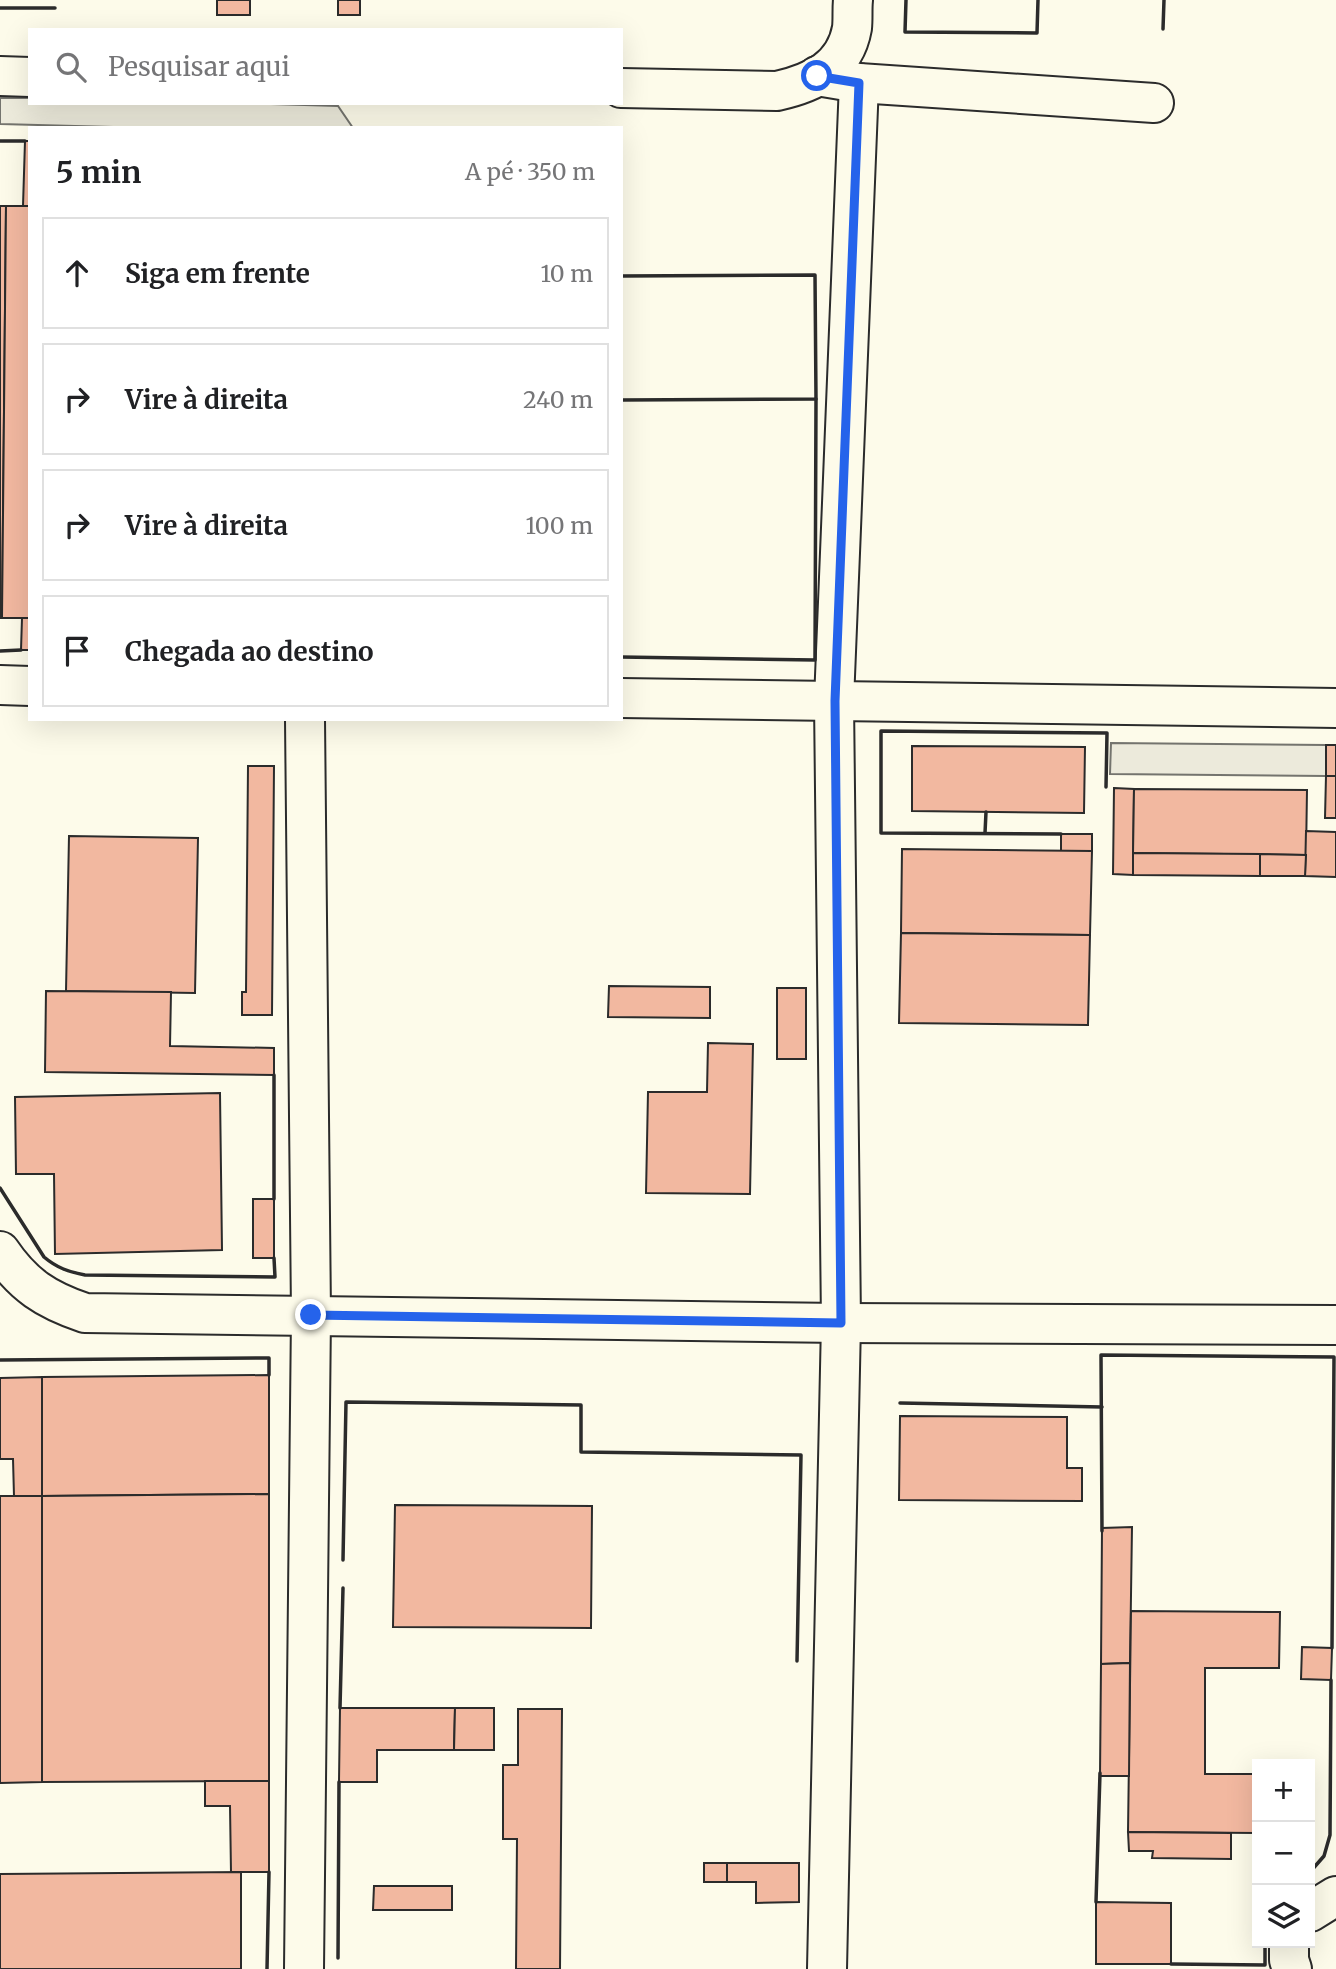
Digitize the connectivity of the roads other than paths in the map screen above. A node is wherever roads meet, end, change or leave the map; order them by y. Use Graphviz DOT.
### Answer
graph roads {
  1 [pos="853,0"];
  2 [pos="0,76"];
  3 [pos="817,76"];
  4 [pos="28,77"];
  5 [pos="859,83"];
  6 [pos="623,88"];
  7 [pos="1154,103"];
  8 [pos="0,685"];
  9 [pos="28,686"];
  10 [pos="623,698"];
  11 [pos="835,701"];
  12 [pos="1336,708"];
  13 [pos="305,721"];
  14 [pos="0,1251"];
  15 [pos="311,1315"];
  16 [pos="841,1323"];
  17 [pos="1336,1325"];
  18 [pos="1336,1895"];
  19 [pos="1315,1909"];
  20 [pos="1289,1948"];
  21 [pos="304,1969"];
  22 [pos="827,1969"];
  23 [pos="1292,1969"];
  1 -- 3 [label="street"];
  2 -- 4 [label="street"];
  3 -- 5 [label="street"];
  3 -- 6 [label="street"];
  5 -- 7 [label="street"];
  5 -- 11 [label="street"];
  8 -- 9 [label="street"];
  10 -- 11 [label="street"];
  11 -- 12 [label="street"];
  11 -- 16 [label="street"];
  13 -- 15 [label="street"];
  14 -- 15 [label="street"];
  15 -- 16 [label="street"];
  15 -- 21 [label="street"];
  16 -- 17 [label="street"];
  16 -- 22 [label="street"];
  18 -- 19 [label="street"];
  20 -- 23 [label="street"];
}
